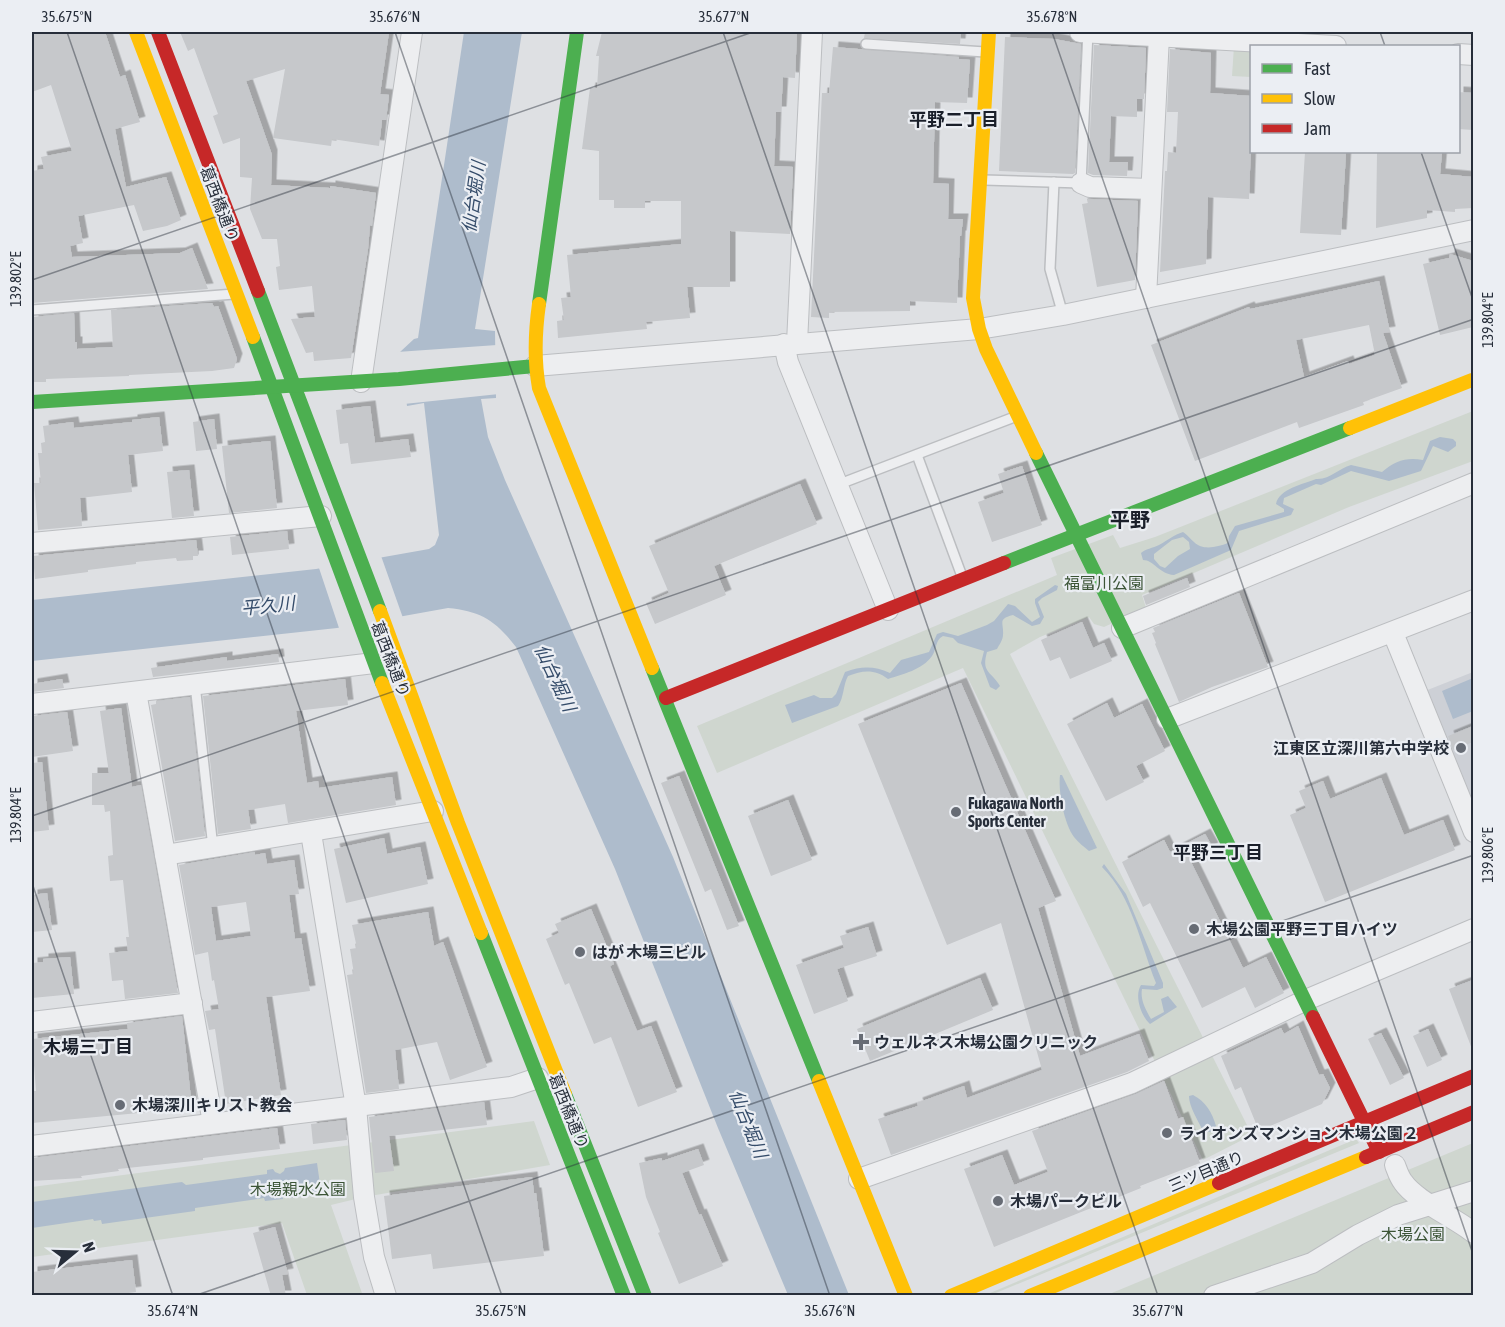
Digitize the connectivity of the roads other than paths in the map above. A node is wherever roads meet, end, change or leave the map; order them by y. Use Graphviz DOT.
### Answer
graph roads {
  1 [pos="136,32"];
  2 [pos="158,32"];
  3 [pos="412,32"];
  4 [pos="578,32"];
  5 [pos="812,32"];
  6 [pos="988,32"];
  7 [pos="1080,32"];
  8 [pos="1088,32"];
  9 [pos="1159,36"];
  10 [pos="1271,37"];
  11 [pos="866,44"];
  12 [pos="1329,45"];
  13 [pos="987,52"];
  14 [pos="981,180"];
  15 [pos="1054,182"];
  16 [pos="1081,183"];
  17 [pos="1151,189"];
  18 [pos="1473,230"];
  19 [pos="237,294"];
  20 [pos="1146,298"];
  21 [pos="32,310"];
  22 [pos="1063,315"];
  23 [pos="979,329"];
  24 [pos="791,344"];
  25 [pos="536,366"];
  26 [pos="1473,380"];
  27 [pos="360,382"];
  28 [pos="295,386"];
  29 [pos="272,387"];
  30 [pos="32,402"];
  31 [pos="1018,416"];
  32 [pos="916,455"];
  33 [pos="1473,483"];
  34 [pos="837,485"];
  35 [pos="321,516"];
  36 [pos="1077,534"];
  37 [pos="32,543"];
  38 [pos="964,580"];
  39 [pos="1473,600"];
  40 [pos="888,610"];
  41 [pos="1122,628"];
  42 [pos="1392,633"];
  43 [pos="374,663"];
  44 [pos="195,684"];
  45 [pos="136,692"];
  46 [pos="666,698"];
  47 [pos="32,704"];
  48 [pos="1167,719"];
  49 [pos="433,811"];
  50 [pos="1473,832"];
  51 [pos="311,833"];
  52 [pos="213,848"];
  53 [pos="165,855"];
  54 [pos="1473,930"];
  55 [pos="1306,1000"];
  56 [pos="192,1003"];
  57 [pos="32,1022"];
  58 [pos="1473,1076"];
  59 [pos="538,1078"];
  60 [pos="356,1107"];
  61 [pos="1473,1112"];
  62 [pos="1366,1122"];
  63 [pos="213,1123"];
  64 [pos="32,1146"];
  65 [pos="1379,1152"];
  66 [pos="1395,1165"];
  67 [pos="859,1179"];
  68 [pos="1473,1191"];
  69 [pos="1432,1204"];
  70 [pos="1473,1233"];
  71 [pos="386,1296"];
  72 [pos="624,1296"];
  73 [pos="645,1296"];
  74 [pos="906,1296"];
  75 [pos="951,1296"];
  76 [pos="1030,1296"];
  77 [pos="1214,1296"];
  1 -- 19 [label="street, 葛西橋通り"];
  2 -- 28 [label="street, 葛西橋通り"];
  3 -- 27 [label="street"];
  4 -- 25 [label="street"];
  5 -- 24 [label="street"];
  6 -- 13 [label="street"];
  7 -- 8 [label="street"];
  8 -- 9 [label="street"];
  8 -- 16 [label="lane"];
  9 -- 10 [label="street"];
  9 -- 17 [label="street"];
  10 -- 12 [label="street"];
  11 -- 13 [label="lane"];
  13 -- 14 [label="street"];
  14 -- 15 [label="lane"];
  14 -- 23 [label="street"];
  15 -- 16 [label="lane"];
  15 -- 22 [label="lane"];
  16 -- 17 [label="street"];
  17 -- 20 [label="street"];
  18 -- 20 [label="street"];
  19 -- 21 [label="lane"];
  19 -- 29 [label="street, 葛西橋通り"];
  20 -- 22 [label="street"];
  22 -- 23 [label="street"];
  23 -- 24 [label="street"];
  23 -- 31 [label="street"];
  24 -- 25 [label="street"];
  24 -- 34 [label="street"];
  25 -- 27 [label="street"];
  25 -- 46 [label="street"];
  26 -- 36 [label="street"];
  27 -- 28 [label="street"];
  28 -- 29 [label="street"];
  28 -- 73 [label="street, 葛西橋通り"];
  29 -- 30 [label="street"];
  29 -- 35 [label="street, 葛西橋通り"];
  31 -- 32 [label="lane"];
  31 -- 36 [label="street"];
  32 -- 34 [label="lane"];
  32 -- 38 [label="lane"];
  33 -- 41 [label="street"];
  34 -- 40 [label="street"];
  35 -- 37 [label="street"];
  35 -- 43 [label="street, 葛西橋通り"];
  36 -- 38 [label="street"];
  36 -- 41 [label="street"];
  38 -- 40 [label="street"];
  39 -- 42 [label="street"];
  40 -- 46 [label="street"];
  41 -- 48 [label="street"];
  42 -- 48 [label="street"];
  42 -- 50 [label="street"];
  43 -- 44 [label="street"];
  43 -- 49 [label="street, 葛西橋通り"];
  44 -- 45 [label="street"];
  44 -- 52 [label="lane"];
  45 -- 47 [label="street"];
  45 -- 53 [label="street"];
  46 -- 67 [label="street"];
  48 -- 55 [label="street"];
  49 -- 51 [label="street"];
  49 -- 59 [label="street, 葛西橋通り"];
  51 -- 52 [label="street"];
  51 -- 60 [label="street"];
  52 -- 53 [label="street"];
  53 -- 56 [label="street"];
  54 -- 55 [label="street"];
  55 -- 62 [label="street"];
  55 -- 67 [label="street"];
  56 -- 57 [label="street"];
  56 -- 63 [label="street"];
  58 -- 62 [label="street, 三ツ目通り"];
  59 -- 60 [label="street"];
  59 -- 72 [label="street, 葛西橋通り"];
  60 -- 63 [label="street"];
  60 -- 71 [label="street"];
  61 -- 65 [label="street"];
  62 -- 65 [label="street"];
  62 -- 75 [label="street, 三ツ目通り"];
  63 -- 64 [label="street"];
  65 -- 76 [label="street"];
  66 -- 69 [label="street"];
  67 -- 74 [label="street"];
  68 -- 69 [label="street"];
  69 -- 70 [label="street"];
  69 -- 77 [label="street"];
}
